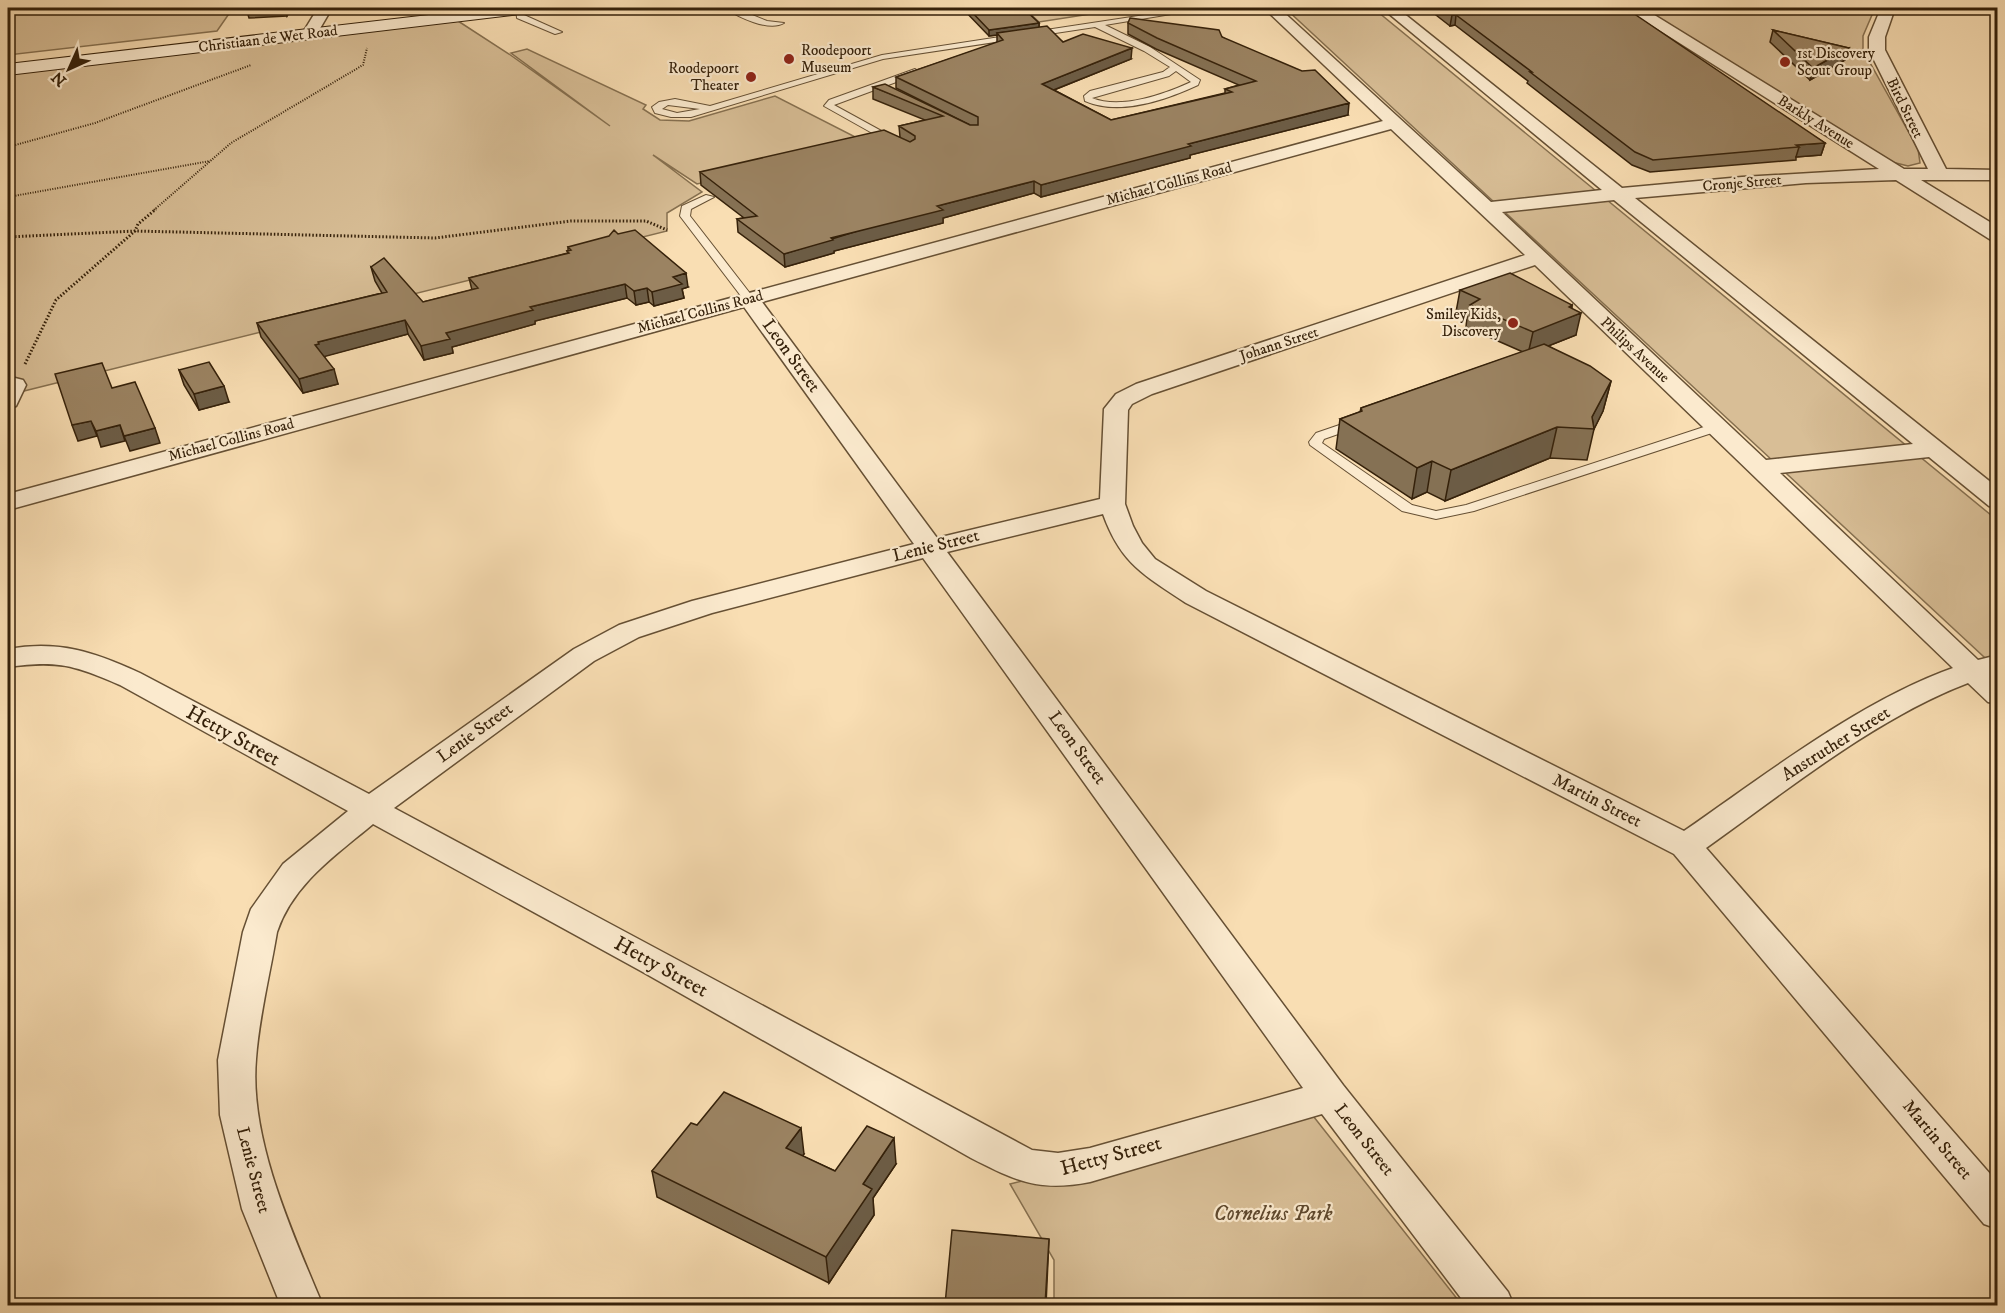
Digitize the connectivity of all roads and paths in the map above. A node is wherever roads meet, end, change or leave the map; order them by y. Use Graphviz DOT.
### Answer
graph roads {
  1 [pos="325,8"];
  2 [pos="464,8"];
  3 [pos="524,8"];
  4 [pos="729,8"];
  5 [pos="1203,8"];
  6 [pos="1271,8"];
  7 [pos="1389,8"];
  8 [pos="1634,8"];
  9 [pos="1888,8"];
  10 [pos="780,23"];
  11 [pos="1098,25"];
  12 [pos="372,27"];
  13 [pos="311,30"];
  14 [pos="558,32"];
  15 [pos="8,61"];
  16 [pos="251,65"];
  17 [pos="1176,67"];
  18 [pos="924,68"];
  19 [pos="8,69"];
  20 [pos="877,86"];
  21 [pos="893,92"];
  22 [pos="710,109"];
  23 [pos="1393,123"];
  24 [pos="899,144"];
  25 [pos="8,147"];
  26 [pos="211,160"];
  27 [pos="1895,172"];
  28 [pos="1939,173"];
  29 [pos="1998,174"];
  30 [pos="1620,193"];
  31 [pos="8,197"];
  32 [pos="710,197"];
  33 [pos="1487,208"];
  34 [pos="135,231"];
  35 [pos="675,233"];
  36 [pos="1998,236"];
  37 [pos="8,237"];
  38 [pos="1537,258"];
  39 [pos="748,298"];
  40 [pos="11,393"];
  41 [pos="1369,419"];
  42 [pos="1717,427"];
  43 [pos="1934,449"];
  44 [pos="1761,468"];
  45 [pos="1998,501"];
  46 [pos="8,502"];
  47 [pos="1112,504"];
  48 [pos="931,546"];
  49 [pos="8,658"];
  50 [pos="1985,668"];
  51 [pos="1998,695"];
  52 [pos="369,810"];
  53 [pos="1686,846"];
  54 [pos="1330,1096"];
  55 [pos="1998,1212"];
  56 [pos="302,1305"];
  57 [pos="1493,1305"];
  1 -- 13 [label="street"];
  2 -- 13 [label="main road, Christiaan de Wet Road"];
  3 -- 12 [label="main road, Christiaan de Wet Road"];
  3 -- 14 [label="lane"];
  4 -- 10 [label="lane"];
  5 -- 11 [label="lane"];
  6 -- 23 [label="street, Philips Avenue"];
  7 -- 30 [label="street"];
  8 -- 27 [label="street, Barkly Avenue"];
  9 -- 28 [label="street, Bird Street"];
  11 -- 17 [label="lane"];
  11 -- 22 [label="lane"];
  12 -- 13 [label="main road, Christiaan de Wet Road"];
  12 -- 26 [label="path"];
  13 -- 15 [label="main road, Christiaan de Wet Road"];
  13 -- 19 [label="main road, Christiaan de Wet Road"];
  16 -- 25 [label="path"];
  17 -- 17 [label="lane"];
  18 -- 20 [label="lane"];
  20 -- 21 [label="lane"];
  20 -- 24 [label="lane"];
  22 -- 22 [label="lane"];
  23 -- 33 [label="street, Philips Avenue"];
  23 -- 39 [label="street, Michael Collins Road"];
  26 -- 31 [label="path"];
  26 -- 34 [label="path"];
  27 -- 28 [label="street, Cronje Street"];
  27 -- 30 [label="street, Cronje Street"];
  27 -- 36 [label="street, Barkly Avenue"];
  28 -- 29 [label="street, Cronje Street"];
  30 -- 33 [label="street, Cronje Street"];
  30 -- 43 [label="street"];
  32 -- 39 [label="lane, Leon Street"];
  33 -- 38 [label="street, Philips Avenue"];
  34 -- 35 [label="path"];
  34 -- 37 [label="path"];
  34 -- 40 [label="path"];
  38 -- 42 [label="street, Philips Avenue"];
  38 -- 47 [label="street, Johann Street"];
  39 -- 46 [label="street, Michael Collins Road"];
  39 -- 48 [label="street, Leon Street"];
  41 -- 42 [label="lane"];
  42 -- 44 [label="street, Philips Avenue"];
  43 -- 44 [label="street"];
  43 -- 45 [label="street"];
  44 -- 50 [label="street, Philips Avenue"];
  47 -- 48 [label="street, Lenie Street"];
  47 -- 53 [label="street, Martin Street"];
  48 -- 52 [label="street, Lenie Street"];
  48 -- 54 [label="street, Leon Street"];
  49 -- 52 [label="street, Hetty Street"];
  50 -- 51 [label="street, Philips Avenue"];
  50 -- 53 [label="street, Anstruther Street"];
  52 -- 54 [label="street, Hetty Street"];
  52 -- 56 [label="street, Lenie Street"];
  53 -- 55 [label="street, Martin Street"];
  54 -- 57 [label="street, Leon Street"];
}
